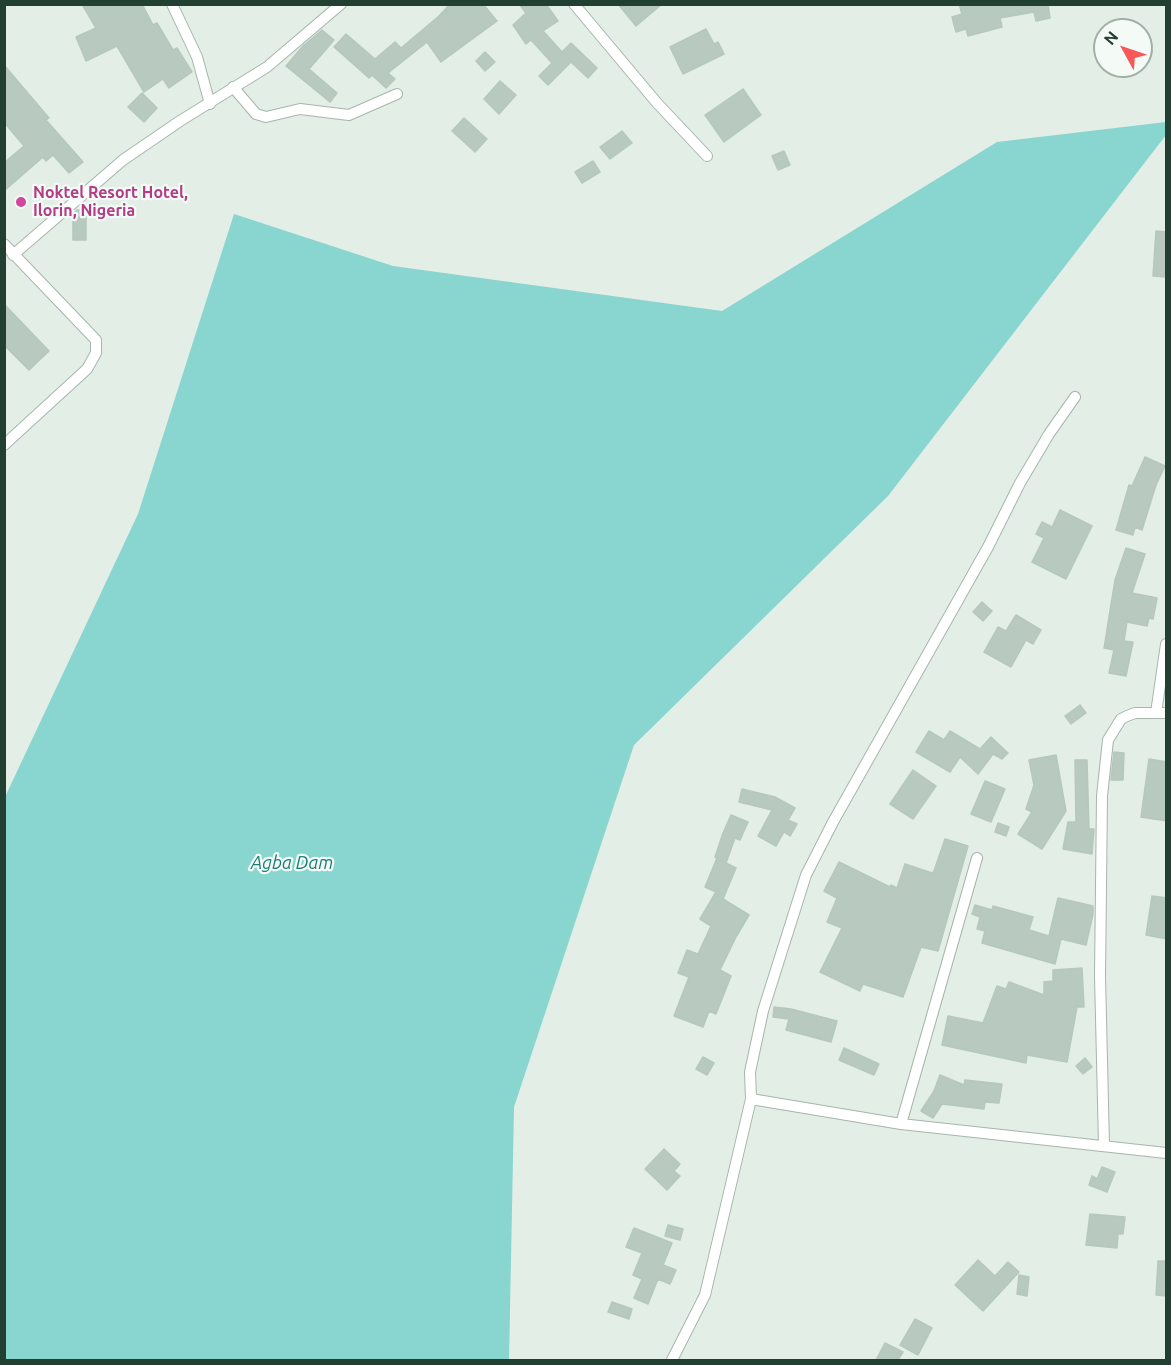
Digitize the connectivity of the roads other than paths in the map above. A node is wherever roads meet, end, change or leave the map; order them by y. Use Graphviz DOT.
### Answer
graph roads {
  1 [pos="340,4"];
  2 [pos="574,4"];
  3 [pos="174,5"];
  4 [pos="233,87"];
  5 [pos="397,94"];
  6 [pos="210,104"];
  7 [pos="707,156"];
  8 [pos="4,244"];
  9 [pos="13,255"];
  10 [pos="1076,397"];
  11 [pos="4,445"];
  12 [pos="1167,644"];
  13 [pos="1161,713"];
  14 [pos="977,858"];
  15 [pos="751,1099"];
  16 [pos="902,1124"];
  17 [pos="1104,1145"];
  18 [pos="1167,1153"];
  19 [pos="672,1360"];
  1 -- 4 [label="street"];
  2 -- 7 [label="street"];
  3 -- 6 [label="street"];
  4 -- 5 [label="street"];
  4 -- 6 [label="street"];
  6 -- 9 [label="street"];
  8 -- 9 [label="street"];
  9 -- 11 [label="street"];
  10 -- 15 [label="street"];
  12 -- 13 [label="street"];
  13 -- 17 [label="street"];
  14 -- 16 [label="street"];
  15 -- 16 [label="street"];
  15 -- 19 [label="street"];
  16 -- 17 [label="street"];
  17 -- 18 [label="street"];
}
